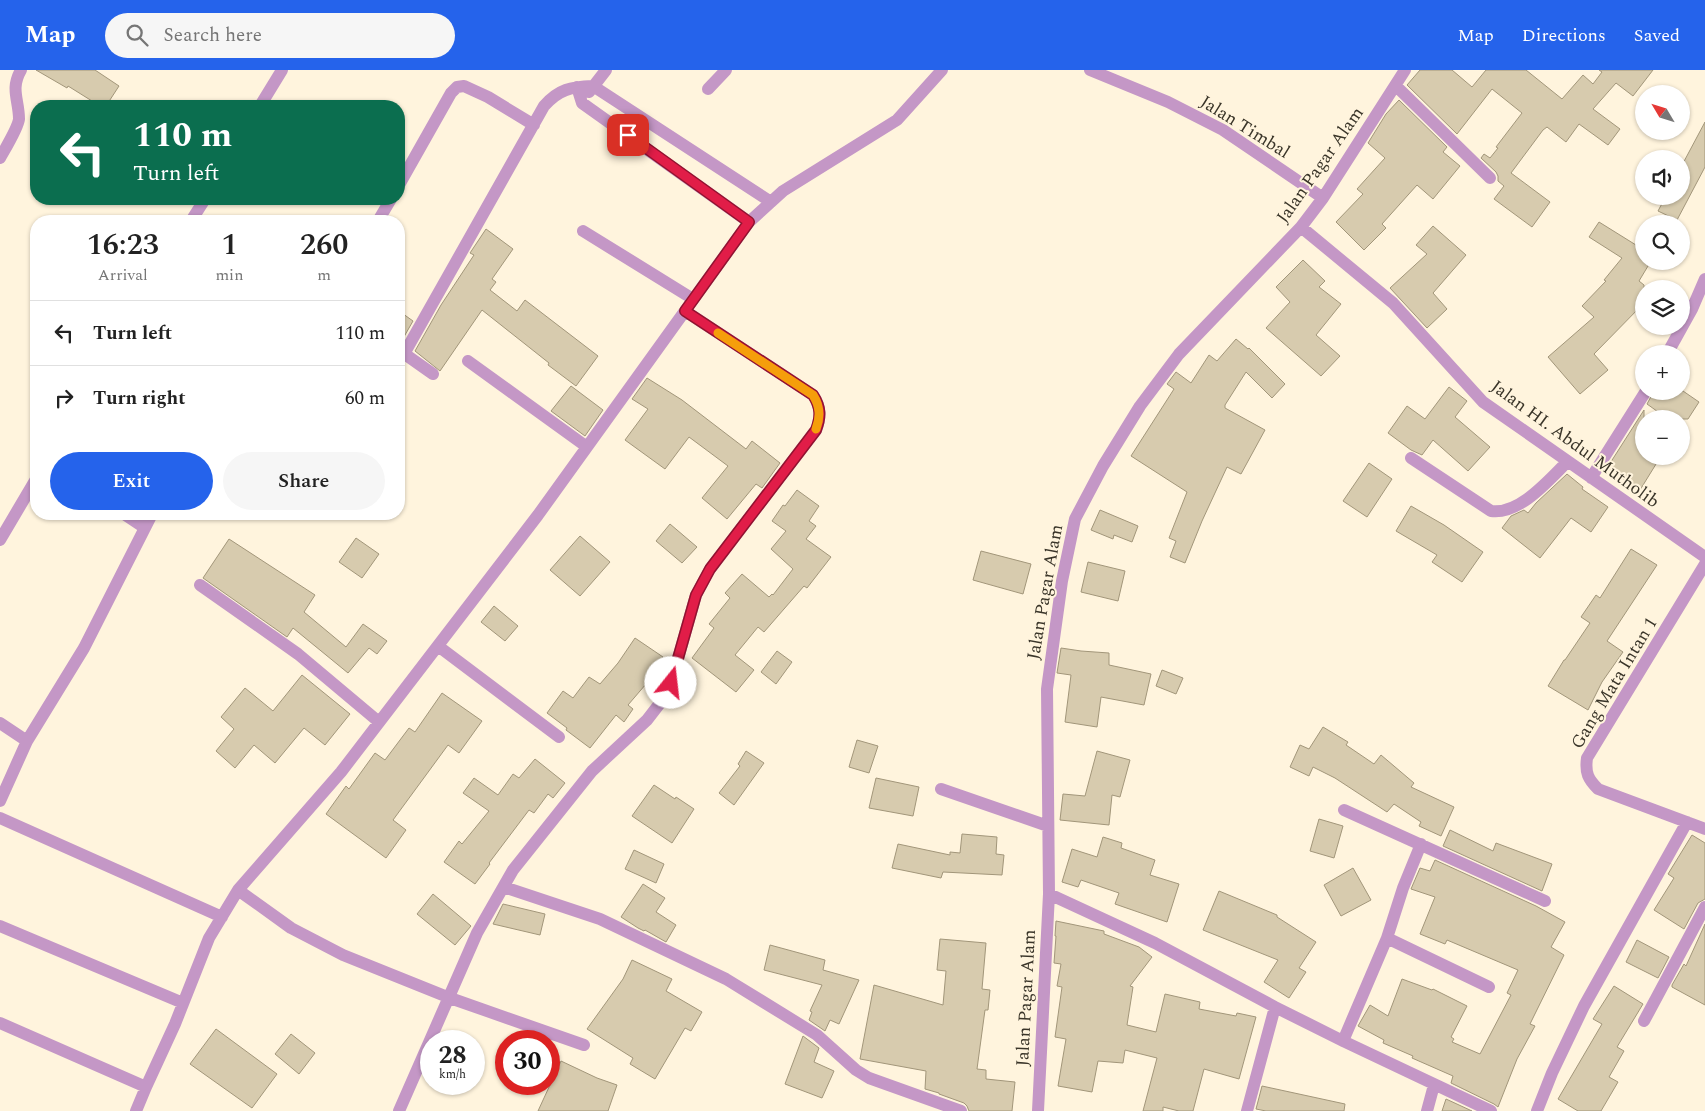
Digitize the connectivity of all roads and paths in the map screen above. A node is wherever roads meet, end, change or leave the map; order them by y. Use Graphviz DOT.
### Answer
graph roads {
  1 [pos="21,70"];
  2 [pos="282,70"];
  3 [pos="606,70"];
  4 [pos="726,70"];
  5 [pos="942,70"];
  6 [pos="1090,70"];
  7 [pos="1405,70"];
  8 [pos="593,86"];
  9 [pos="1396,86"];
  10 [pos="577,87"];
  11 [pos="708,89"];
  12 [pos="264,100"];
  13 [pos="582,103"];
  14 [pos="534,125"];
  15 [pos="0,158"];
  16 [pos="405,174"];
  17 [pos="1490,178"];
  18 [pos="1322,198"];
  19 [pos="771,202"];
  20 [pos="749,222"];
  21 [pos="1301,227"];
  22 [pos="584,231"];
  23 [pos="1704,284"];
  24 [pos="693,299"];
  25 [pos="685,311"];
  26 [pos="405,345"];
  27 [pos="1672,345"];
  28 [pos="405,355"];
  29 [pos="468,361"];
  30 [pos="433,374"];
  31 [pos="1640,400"];
  32 [pos="587,446"];
  33 [pos="1411,458"];
  34 [pos="1567,462"];
  35 [pos="1591,478"];
  36 [pos="30,489"];
  37 [pos="133,520"];
  38 [pos="149,520"];
  39 [pos="145,528"];
  40 [pos="0,540"];
  41 [pos="1705,557"];
  42 [pos="1705,564"];
  43 [pos="200,584"];
  44 [pos="438,646"];
  45 [pos="379,722"];
  46 [pos="0,723"];
  47 [pos="559,737"];
  48 [pos="27,741"];
  49 [pos="941,789"];
  50 [pos="0,801"];
  51 [pos="1344,810"];
  52 [pos="0,818"];
  53 [pos="1687,822"];
  54 [pos="1048,826"];
  55 [pos="1705,829"];
  56 [pos="1421,844"];
  57 [pos="504,887"];
  58 [pos="238,890"];
  59 [pos="1049,894"];
  60 [pos="1544,901"];
  61 [pos="1705,907"];
  62 [pos="222,917"];
  63 [pos="0,926"];
  64 [pos="1387,938"];
  65 [pos="1489,987"];
  66 [pos="450,998"];
  67 [pos="183,1003"];
  68 [pos="1275,1007"];
  69 [pos="1644,1022"];
  70 [pos="0,1023"];
  71 [pos="1342,1041"];
  72 [pos="584,1045"];
  73 [pos="1434,1085"];
  74 [pos="146,1087"];
  75 [pos="136,1111"];
  76 [pos="399,1111"];
  77 [pos="961,1111"];
  78 [pos="1038,1111"];
  79 [pos="1247,1111"];
  80 [pos="1427,1111"];
  81 [pos="1491,1111"];
  82 [pos="1537,1111"];
  1 -- 15 [label="street"];
  2 -- 12 [label="street"];
  3 -- 8 [label="street"];
  4 -- 11 [label="street"];
  5 -- 19 [label="street"];
  6 -- 18 [label="street, Jalan Timbal"];
  7 -- 9 [label="street, Jalan Pagar Alam"];
  8 -- 10 [label="street"];
  8 -- 13 [label="street"];
  8 -- 19 [label="street"];
  9 -- 17 [label="street"];
  9 -- 18 [label="street, Jalan Pagar Alam"];
  10 -- 13 [label="street"];
  10 -- 14 [label="street"];
  13 -- 20 [label="street"];
  14 -- 16 [label="street"];
  14 -- 26 [label="street"];
  18 -- 21 [label="street, Jalan Pagar Alam"];
  19 -- 20 [label="street"];
  20 -- 24 [label="street"];
  21 -- 34 [label="street, Jalan HI. Abdul Mutholib"];
  21 -- 54 [label="street, Jalan Pagar Alam"];
  22 -- 24 [label="street"];
  23 -- 27 [label="street"];
  24 -- 25 [label="street"];
  25 -- 32 [label="street"];
  25 -- 57 [label="street"];
  28 -- 30 [label="street"];
  29 -- 32 [label="street"];
  31 -- 35 [label="street"];
  32 -- 44 [label="street"];
  33 -- 34 [label="street"];
  34 -- 35 [label="street, Jalan HI. Abdul Mutholib"];
  35 -- 41 [label="street, Jalan HI. Abdul Mutholib"];
  36 -- 40 [label="street"];
  37 -- 39 [label="street"];
  38 -- 39 [label="street"];
  39 -- 48 [label="street"];
  42 -- 53 [label="street, Gang Mata Intan 1"];
  43 -- 45 [label="street"];
  44 -- 45 [label="street"];
  44 -- 47 [label="street"];
  45 -- 58 [label="street"];
  46 -- 48 [label="street"];
  48 -- 50 [label="street"];
  49 -- 54 [label="street"];
  51 -- 56 [label="street"];
  52 -- 62 [label="street"];
  53 -- 55 [label="street, Gang Mata Intan 1"];
  53 -- 82 [label="street"];
  54 -- 59 [label="street, Jalan Pagar Alam"];
  56 -- 60 [label="street"];
  56 -- 64 [label="street"];
  57 -- 66 [label="street"];
  57 -- 77 [label="street"];
  58 -- 62 [label="street"];
  58 -- 66 [label="street"];
  59 -- 68 [label="street"];
  59 -- 78 [label="street, Jalan Pagar Alam"];
  61 -- 69 [label="street"];
  62 -- 67 [label="street"];
  63 -- 67 [label="street"];
  64 -- 65 [label="street"];
  64 -- 71 [label="street"];
  66 -- 72 [label="street"];
  66 -- 76 [label="street"];
  67 -- 74 [label="street"];
  68 -- 71 [label="street"];
  68 -- 79 [label="street"];
  70 -- 74 [label="street"];
  71 -- 73 [label="street"];
  73 -- 80 [label="street"];
  73 -- 81 [label="street"];
  74 -- 75 [label="street"];
}
